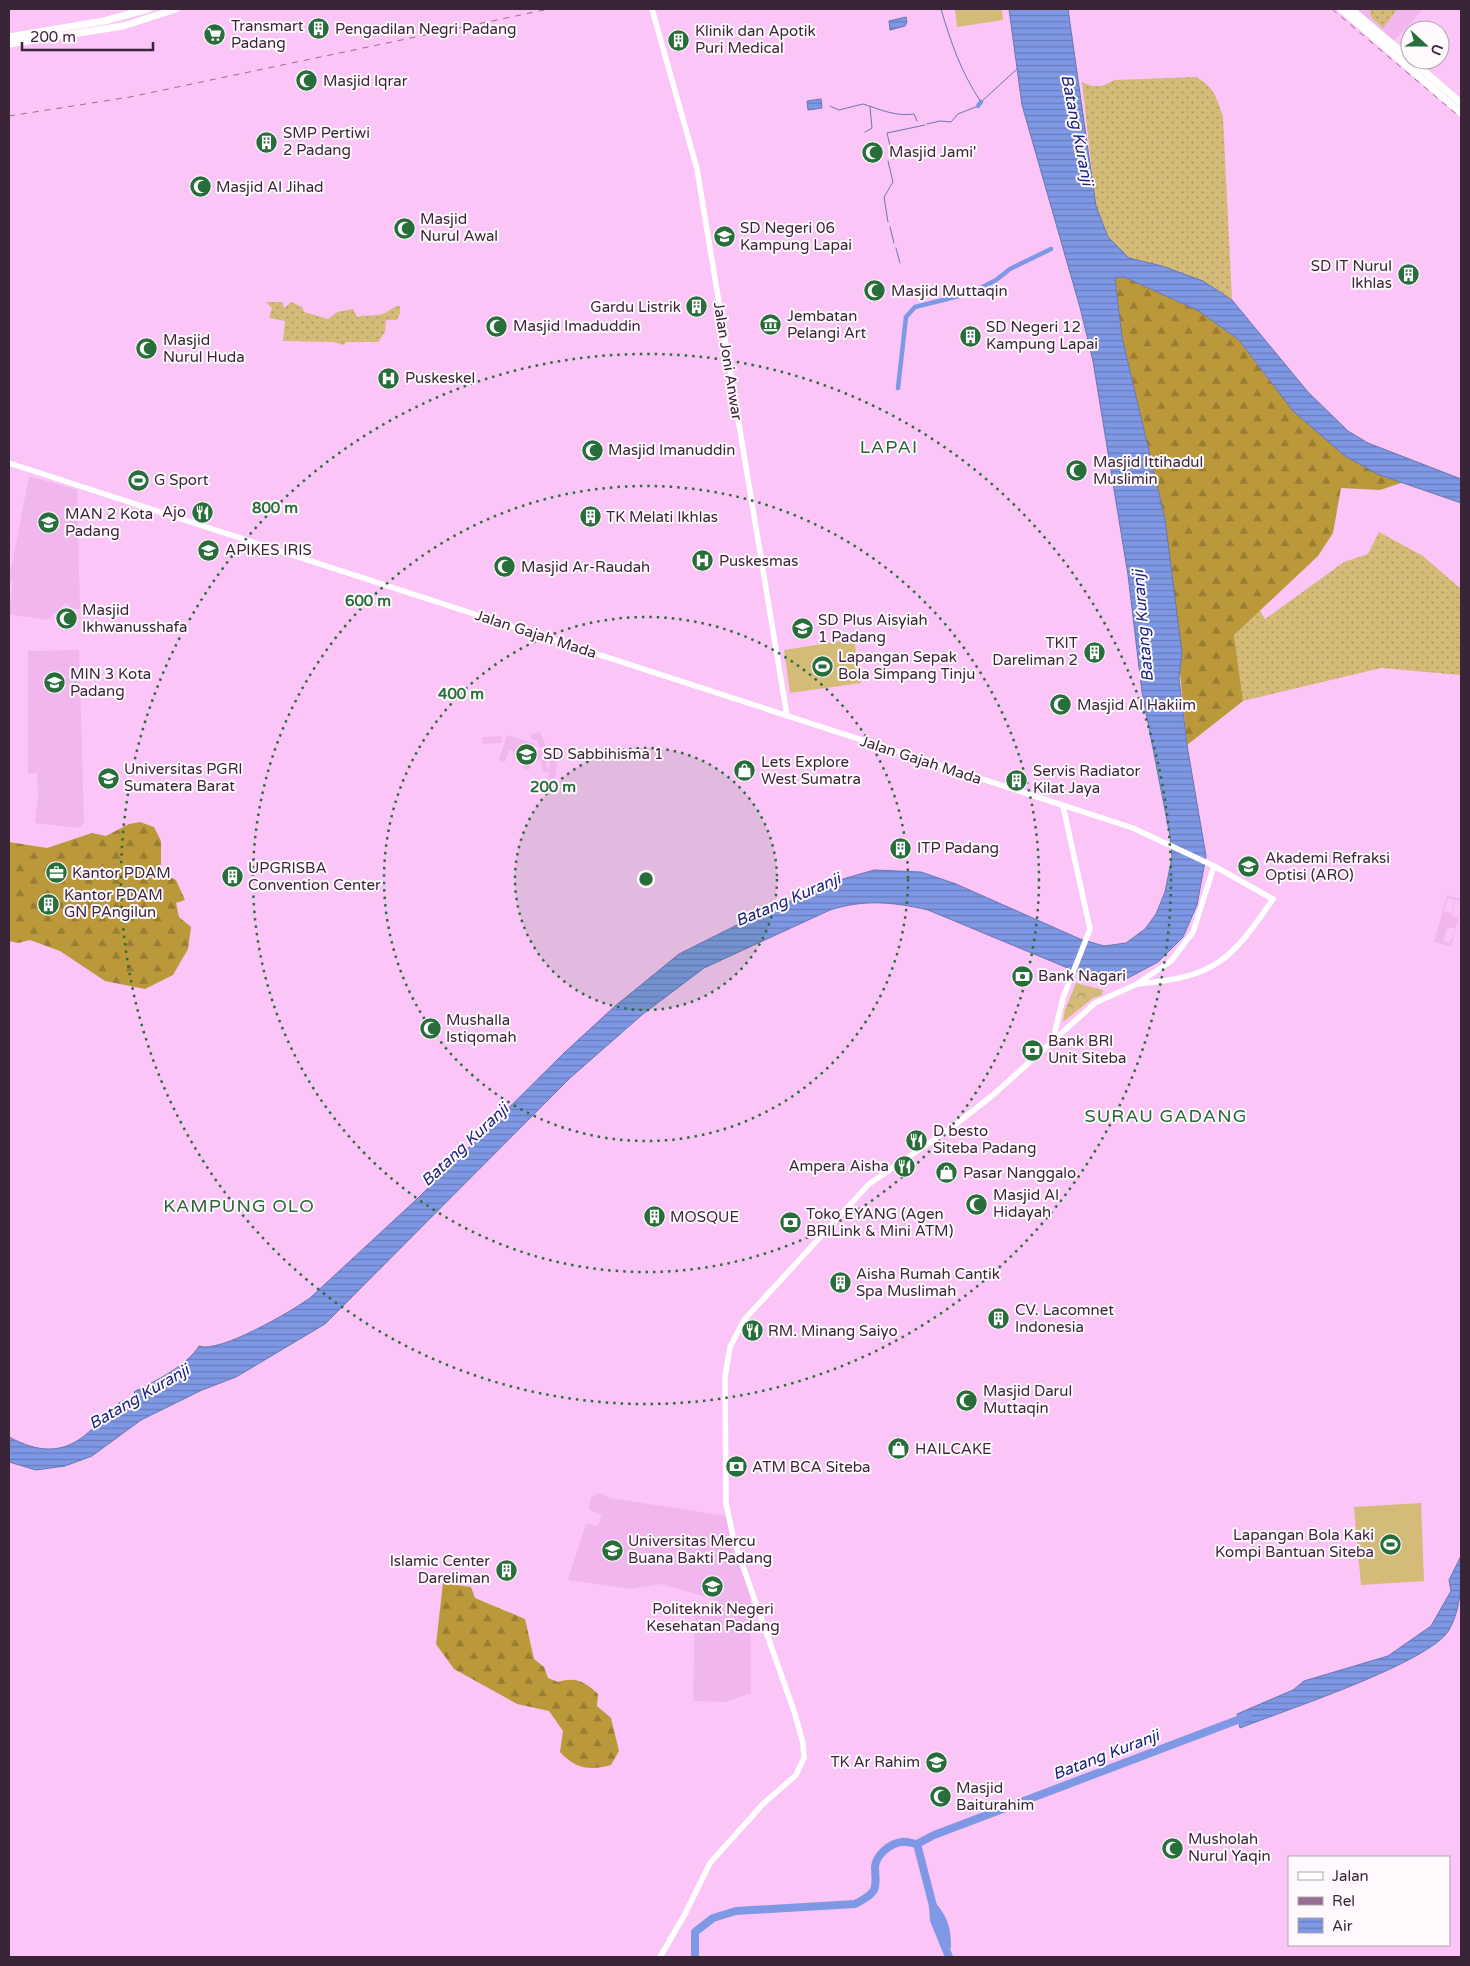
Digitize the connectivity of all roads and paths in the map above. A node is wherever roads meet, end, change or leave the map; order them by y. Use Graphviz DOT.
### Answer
graph roads {
  1 [pos="148,9"];
  2 [pos="176,9"];
  3 [pos="652,9"];
  4 [pos="1341,9"];
  5 [pos="1351,9"];
  6 [pos="1369,28"];
  7 [pos="9,36"];
  8 [pos="9,44"];
  9 [pos="1400,52"];
  10 [pos="1423,70"];
  11 [pos="1434,79"];
  12 [pos="1429,86"];
  13 [pos="1461,103"];
  14 [pos="1461,113"];
  15 [pos="9,463"];
  16 [pos="787,716"];
  17 [pos="1063,806"];
  18 [pos="1212,865"];
  19 [pos="1155,974"];
  20 [pos="1157,982"];
  21 [pos="1136,984"];
  22 [pos="1052,1044"];
  23 [pos="660,1957"];
  1 -- 7 [label="main road"];
  2 -- 8 [label="main road"];
  3 -- 16 [label="main road, Jalan Joni Anwar"];
  4 -- 6 [label="main road"];
  5 -- 6 [label="main road"];
  6 -- 9 [label="main road"];
  6 -- 12 [label="main road"];
  10 -- 11 [label="main road"];
  11 -- 12 [label="main road"];
  11 -- 13 [label="main road"];
  12 -- 14 [label="main road"];
  15 -- 16 [label="main road, Jalan Gajah Mada"];
  16 -- 17 [label="main road, Jalan Gajah Mada"];
  17 -- 18 [label="main road, Jalan Gajah Mada"];
  17 -- 22 [label="main road"];
  18 -- 19 [label="main road"];
  18 -- 20 [label="main road, Jalan Gajah Mada"];
  19 -- 20 [label="main road"];
  19 -- 21 [label="main road"];
  20 -- 21 [label="main road"];
  21 -- 22 [label="main road"];
  22 -- 23 [label="main road"];
}
